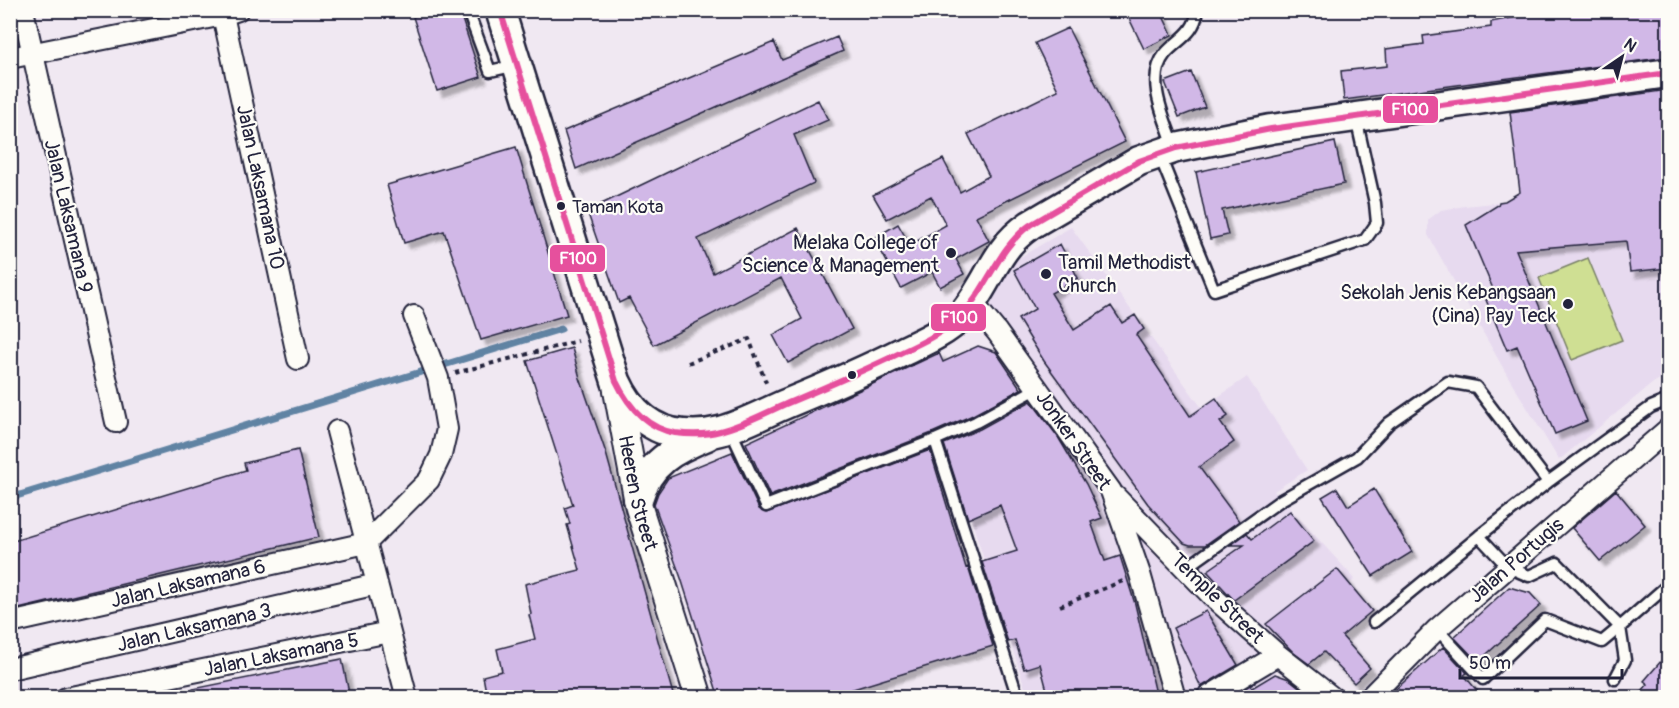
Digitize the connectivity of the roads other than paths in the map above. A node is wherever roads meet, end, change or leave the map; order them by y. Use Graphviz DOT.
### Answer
graph roads {
  1 [pos="23,10"];
  2 [pos="476,10"];
  3 [pos="500,10"];
  4 [pos="1198,10"];
  5 [pos="230,13"];
  6 [pos="33,54"];
  7 [pos="10,58"];
  8 [pos="517,65"];
  9 [pos="1668,73"];
  10 [pos="1356,117"];
  11 [pos="1167,151"];
  12 [pos="972,302"];
  13 [pos="414,316"];
  14 [pos="298,359"];
  15 [pos="616,381"];
  16 [pos="1038,388"];
  17 [pos="1668,400"];
  18 [pos="116,422"];
  19 [pos="725,429"];
  20 [pos="1668,429"];
  21 [pos="337,431"];
  22 [pos="935,440"];
  23 [pos="1548,482"];
  24 [pos="1111,491"];
  25 [pos="638,499"];
  26 [pos="1479,536"];
  27 [pos="366,543"];
  28 [pos="1508,567"];
  29 [pos="1186,568"];
  30 [pos="377,584"];
  31 [pos="1668,585"];
  32 [pos="10,622"];
  33 [pos="1374,622"];
  34 [pos="1620,627"];
  35 [pos="1437,629"];
  36 [pos="389,632"];
  37 [pos="1278,655"];
  38 [pos="10,669"];
  39 [pos="1615,679"];
  40 [pos="66,698"];
  41 [pos="407,698"];
  42 [pos="699,698"];
  43 [pos="1018,698"];
  44 [pos="1175,698"];
  45 [pos="1206,698"];
  46 [pos="1333,698"];
  47 [pos="1369,698"];
  1 -- 6 [label="street, Jalan Laksamana 9"];
  2 -- 8 [label="lane"];
  3 -- 8 [label="main road, Heeren Street"];
  4 -- 11 [label="lane"];
  5 -- 6 [label="street"];
  5 -- 14 [label="street, Jalan Laksamana 10"];
  6 -- 7 [label="street"];
  6 -- 18 [label="street, Jalan Laksamana 9"];
  8 -- 15 [label="main road, Heeren Street"];
  9 -- 10 [label="main road"];
  10 -- 11 [label="main road"];
  10 -- 11 [label="lane"];
  11 -- 12 [label="main road"];
  12 -- 16 [label="street, Jonker Street"];
  12 -- 19 [label="main road"];
  13 -- 27 [label="street"];
  15 -- 19 [label="main road"];
  15 -- 25 [label="street, Heeren Street"];
  16 -- 22 [label="lane"];
  16 -- 24 [label="street, Jonker Street"];
  17 -- 23 [label="lane"];
  19 -- 22 [label="lane"];
  19 -- 25 [label="main road"];
  20 -- 28 [label="street, Jalan Portugis"];
  21 -- 27 [label="street"];
  22 -- 43 [label="lane"];
  23 -- 26 [label="lane"];
  23 -- 29 [label="lane"];
  24 -- 29 [label="street, Temple Street"];
  24 -- 44 [label="street, Jonker Street"];
  25 -- 42 [label="street, Heeren Street"];
  26 -- 28 [label="lane"];
  26 -- 33 [label="lane"];
  27 -- 30 [label="street"];
  27 -- 32 [label="street, Jalan Laksamana 6"];
  28 -- 34 [label="lane"];
  28 -- 35 [label="street, Jalan Portugis"];
  29 -- 37 [label="street, Temple Street"];
  30 -- 36 [label="street"];
  30 -- 38 [label="street, Jalan Laksamana 3"];
  31 -- 34 [label="lane"];
  34 -- 35 [label="lane"];
  34 -- 39 [label="lane"];
  35 -- 47 [label="street, Jalan Portugis"];
  36 -- 40 [label="street, Jalan Laksamana 5"];
  36 -- 41 [label="street"];
  37 -- 45 [label="street"];
  37 -- 46 [label="street, Temple Street"];
}
